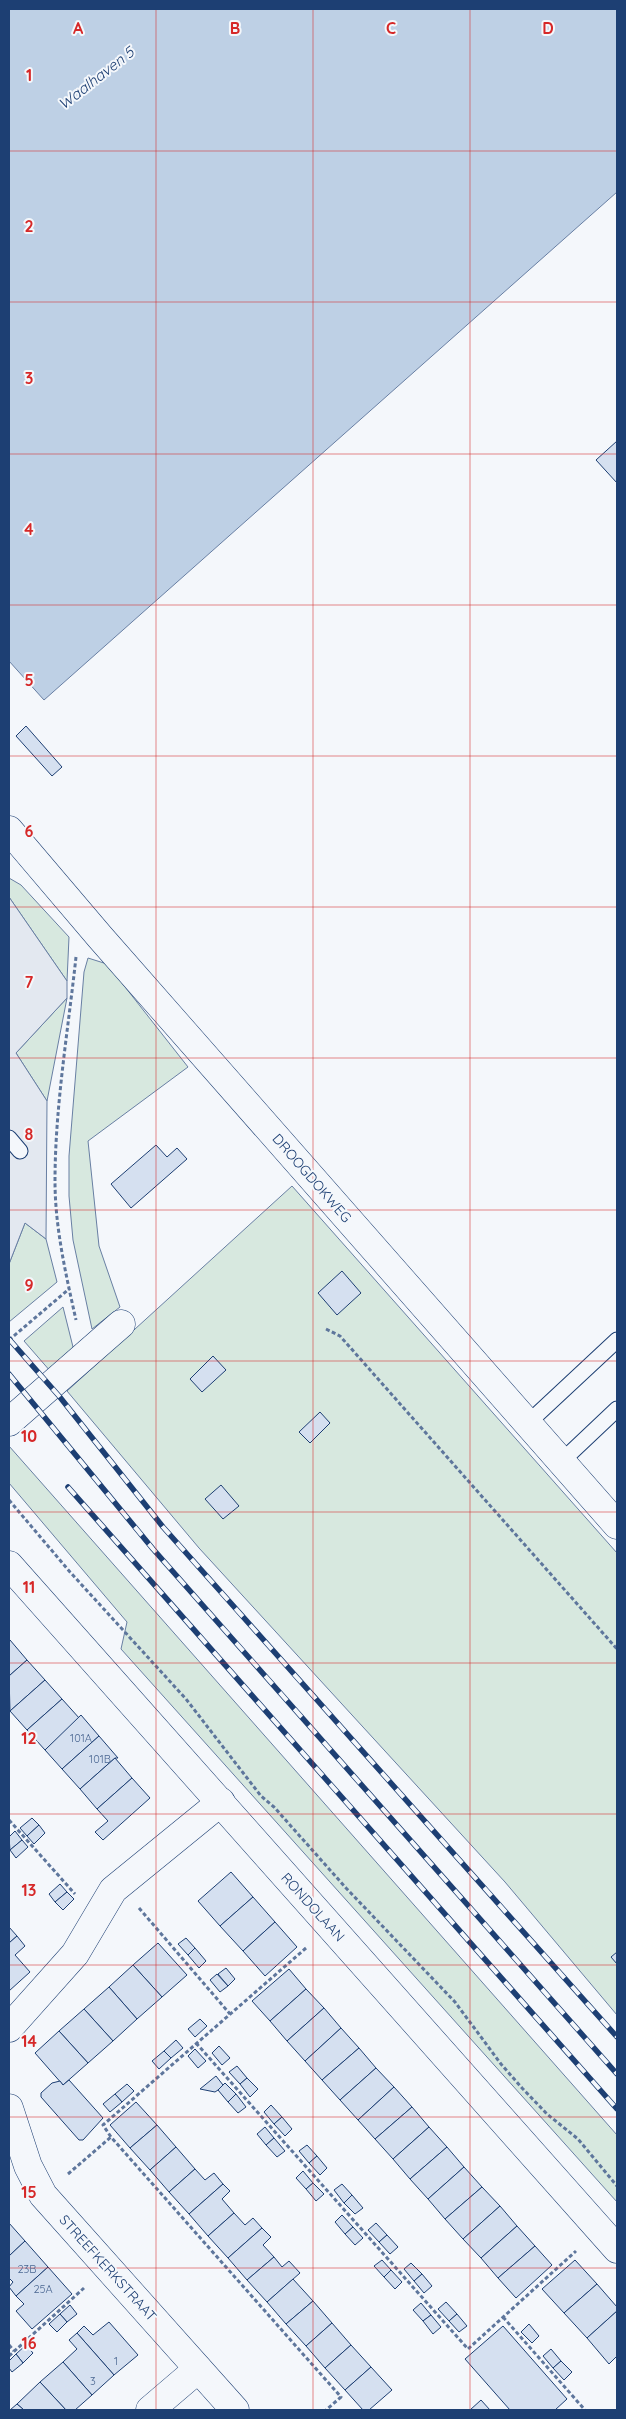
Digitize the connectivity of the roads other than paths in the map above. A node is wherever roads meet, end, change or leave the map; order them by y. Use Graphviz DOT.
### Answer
graph roads {
  1 [pos="13,842"];
  2 [pos="9,1138"];
  3 [pos="20,1151"];
  4 [pos="121,1324"];
  5 [pos="617,1340"];
  6 [pos="617,1409"];
  7 [pos="9,1422"];
  8 [pos="528,1423"];
  9 [pos="562,1461"];
  10 [pos="617,1525"];
  11 [pos="9,1565"];
  12 [pos="220,1802"];
  13 [pos="9,2028"];
  14 [pos="9,2108"];
  15 [pos="609,2240"];
  16 [pos="198,2369"];
  17 [pos="150,2410"];
  18 [pos="235,2410"];
  1 -- 8 [label="street, DROOGDOKWEG"];
  2 -- 3 [label="lane"];
  4 -- 7 [label="street"];
  5 -- 8 [label="lane"];
  6 -- 9 [label="lane"];
  8 -- 9 [label="street, DROOGDOKWEG"];
  9 -- 10 [label="street, DROOGDOKWEG"];
  11 -- 12 [label="street, RONDOLAAN"];
  12 -- 13 [label="street"];
  12 -- 15 [label="street, RONDOLAAN"];
  14 -- 16 [label="street, STREEFKERKSTRAAT"];
  16 -- 17 [label="street"];
  16 -- 18 [label="street, STREEFKERKSTRAAT"];
}
